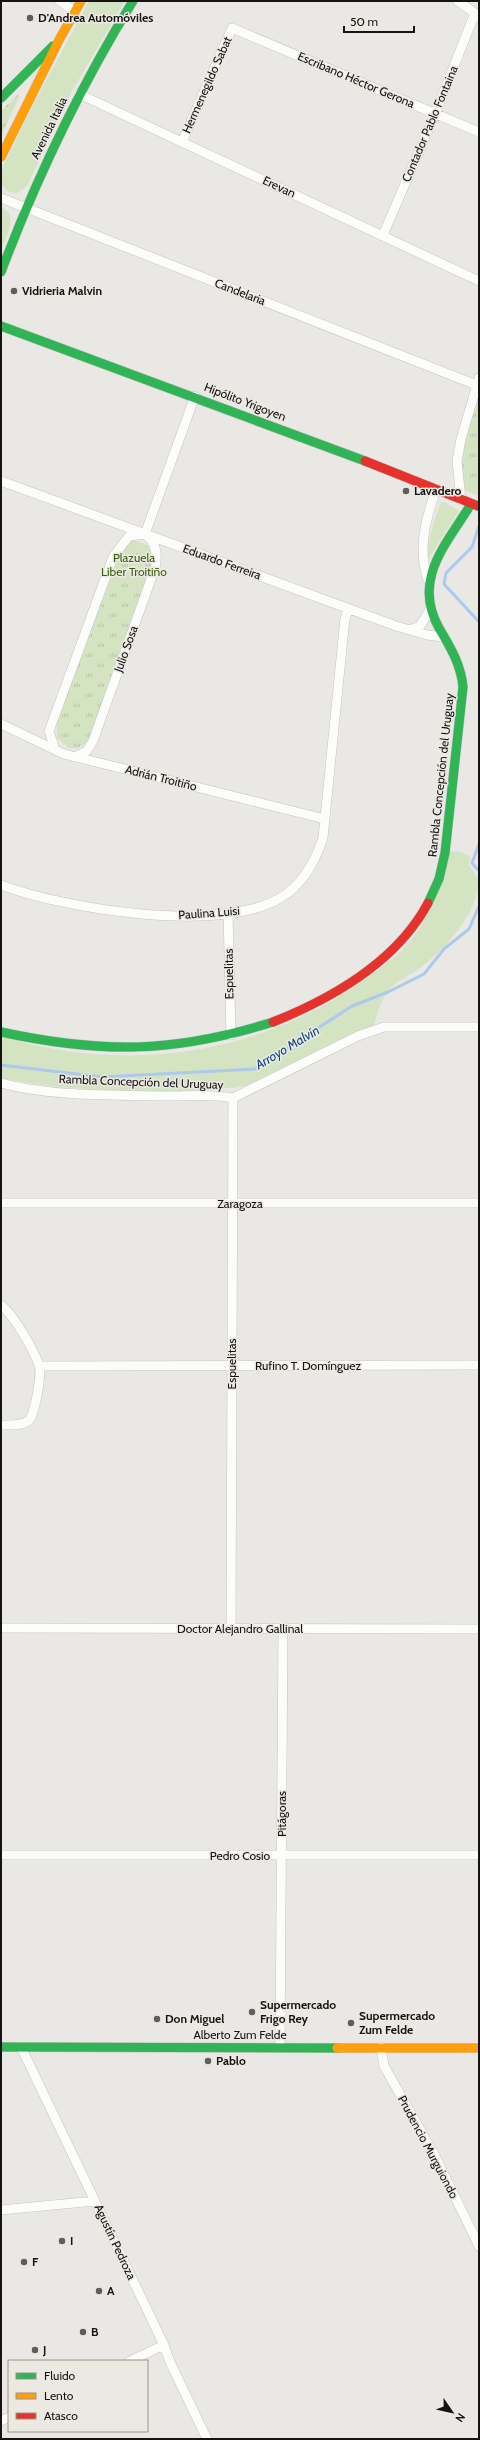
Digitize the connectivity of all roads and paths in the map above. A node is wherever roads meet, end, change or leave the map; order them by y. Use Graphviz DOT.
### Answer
graph roads {
  1 [pos="60,1"];
  2 [pos="81,1"];
  3 [pos="133,1"];
  4 [pos="458,1"];
  5 [pos="74,11"];
  6 [pos="477,15"];
  7 [pos="232,28"];
  8 [pos="59,40"];
  9 [pos="79,94"];
  10 [pos="1,98"];
  11 [pos="435,114"];
  12 [pos="479,132"];
  13 [pos="182,142"];
  14 [pos="1,157"];
  15 [pos="1,198"];
  16 [pos="25,208"];
  17 [pos="383,234"];
  18 [pos="1,272"];
  19 [pos="479,281"];
  20 [pos="1,326"];
  21 [pos="478,383"];
  22 [pos="195,396"];
  23 [pos="1,481"];
  24 [pos="436,489"];
  25 [pos="461,500"];
  26 [pos="475,505"];
  27 [pos="144,534"];
  28 [pos="428,580"];
  29 [pos="349,609"];
  30 [pos="430,610"];
  31 [pos="410,630"];
  32 [pos="444,637"];
  33 [pos="1,724"];
  34 [pos="55,750"];
  35 [pos="74,757"];
  36 [pos="325,819"];
  37 [pos="1,885"];
  38 [pos="228,914"];
  39 [pos="479,1027"];
  40 [pos="1,1032"];
  41 [pos="230,1035"];
  42 [pos="1,1083"];
  43 [pos="233,1098"];
  44 [pos="1,1203"];
  45 [pos="232,1204"];
  46 [pos="479,1204"];
  47 [pos="1,1305"];
  48 [pos="40,1366"];
  49 [pos="232,1366"];
  50 [pos="479,1366"];
  51 [pos="1,1425"];
  52 [pos="1,1628"];
  53 [pos="231,1629"];
  54 [pos="282,1629"];
  55 [pos="479,1629"];
  56 [pos="1,1855"];
  57 [pos="479,1855"];
  58 [pos="282,1856"];
  59 [pos="1,2047"];
  60 [pos="21,2047"];
  61 [pos="280,2047"];
  62 [pos="381,2047"];
  63 [pos="479,2048"];
  64 [pos="95,2201"];
  65 [pos="1,2210"];
  66 [pos="479,2246"];
  67 [pos="164,2345"];
  68 [pos="132,2360"];
  69 [pos="207,2439"];
  1 -- 5 [label="street"];
  2 -- 5 [label="street"];
  3 -- 9 [label="street, Avenida Italia"];
  4 -- 6 [label="street"];
  5 -- 8 [label="street"];
  6 -- 11 [label="street, Contador Pablo Fontaina"];
  7 -- 11 [label="street, Escribano Héctor Gerona"];
  7 -- 13 [label="street, Hermenegildo Sabat"];
  8 -- 10 [label="street"];
  8 -- 14 [label="street"];
  9 -- 13 [label="street, Erevan"];
  9 -- 16 [label="street, Avenida Italia"];
  11 -- 12 [label="street, Escribano Héctor Gerona"];
  11 -- 17 [label="street, Contador Pablo Fontaina"];
  13 -- 17 [label="street, Erevan"];
  15 -- 16 [label="street, Candelaria"];
  16 -- 18 [label="street, Avenida Italia"];
  16 -- 21 [label="street, Candelaria"];
  17 -- 19 [label="street, Erevan"];
  20 -- 22 [label="street, Hipólito Yrigoyen"];
  21 -- 25 [label="street"];
  22 -- 24 [label="street, Hipólito Yrigoyen"];
  22 -- 27 [label="street"];
  23 -- 27 [label="street, Eduardo Ferreira"];
  24 -- 25 [label="street, Hipólito Yrigoyen"];
  24 -- 28 [label="street, Rambla Concepción del Uruguay"];
  25 -- 26 [label="street, Hipólito Yrigoyen"];
  26 -- 28 [label="street, Rambla Concepción del Uruguay"];
  27 -- 29 [label="street, Eduardo Ferreira"];
  27 -- 34 [label="street"];
  27 -- 35 [label="street, Julio Sosa"];
  28 -- 30 [label="street, Rambla Concepción del Uruguay"];
  29 -- 31 [label="street, Eduardo Ferreira"];
  29 -- 36 [label="street, Paulina Luisi"];
  30 -- 31 [label="street"];
  30 -- 32 [label="street, Rambla Concepción del Uruguay"];
  31 -- 32 [label="street, Eduardo Ferreira"];
  32 -- 41 [label="street, Rambla Concepción del Uruguay"];
  33 -- 34 [label="street, Adrián Troitiño"];
  34 -- 35 [label="street, Adrián Troitiño"];
  35 -- 36 [label="street, Adrián Troitiño"];
  36 -- 38 [label="street, Paulina Luisi"];
  37 -- 38 [label="street, Paulina Luisi"];
  38 -- 41 [label="street, Espuelitas"];
  39 -- 43 [label="street, Rambla Concepción del Uruguay"];
  40 -- 41 [label="street, Rambla Concepción del Uruguay"];
  42 -- 43 [label="street, Rambla Concepción del Uruguay"];
  43 -- 45 [label="street, Espuelitas"];
  44 -- 45 [label="street, Zaragoza"];
  45 -- 46 [label="street, Zaragoza"];
  45 -- 49 [label="street, Espuelitas"];
  47 -- 48 [label="street"];
  48 -- 49 [label="street, Rufino T. Domínguez"];
  48 -- 51 [label="street"];
  49 -- 50 [label="street, Rufino T. Domínguez"];
  49 -- 53 [label="street, Espuelitas"];
  52 -- 53 [label="street, Doctor Alejandro Gallinal"];
  53 -- 54 [label="street, Doctor Alejandro Gallinal"];
  54 -- 55 [label="street, Doctor Alejandro Gallinal"];
  54 -- 58 [label="street, Pitágoras"];
  56 -- 58 [label="street, Pedro Cosio"];
  57 -- 58 [label="street, Pedro Cosio"];
  58 -- 61 [label="street, Pitágoras"];
  59 -- 60 [label="street, Alberto Zum Felde"];
  60 -- 61 [label="street, Alberto Zum Felde"];
  60 -- 64 [label="street, Agustín Pedroza"];
  61 -- 62 [label="street, Alberto Zum Felde"];
  62 -- 63 [label="street, Alberto Zum Felde"];
  62 -- 66 [label="street, Prudencio Murguiondo"];
  64 -- 65 [label="street"];
  64 -- 67 [label="street, Agustín Pedroza"];
  67 -- 68 [label="street"];
  67 -- 69 [label="street, Agustín Pedroza"];
}
